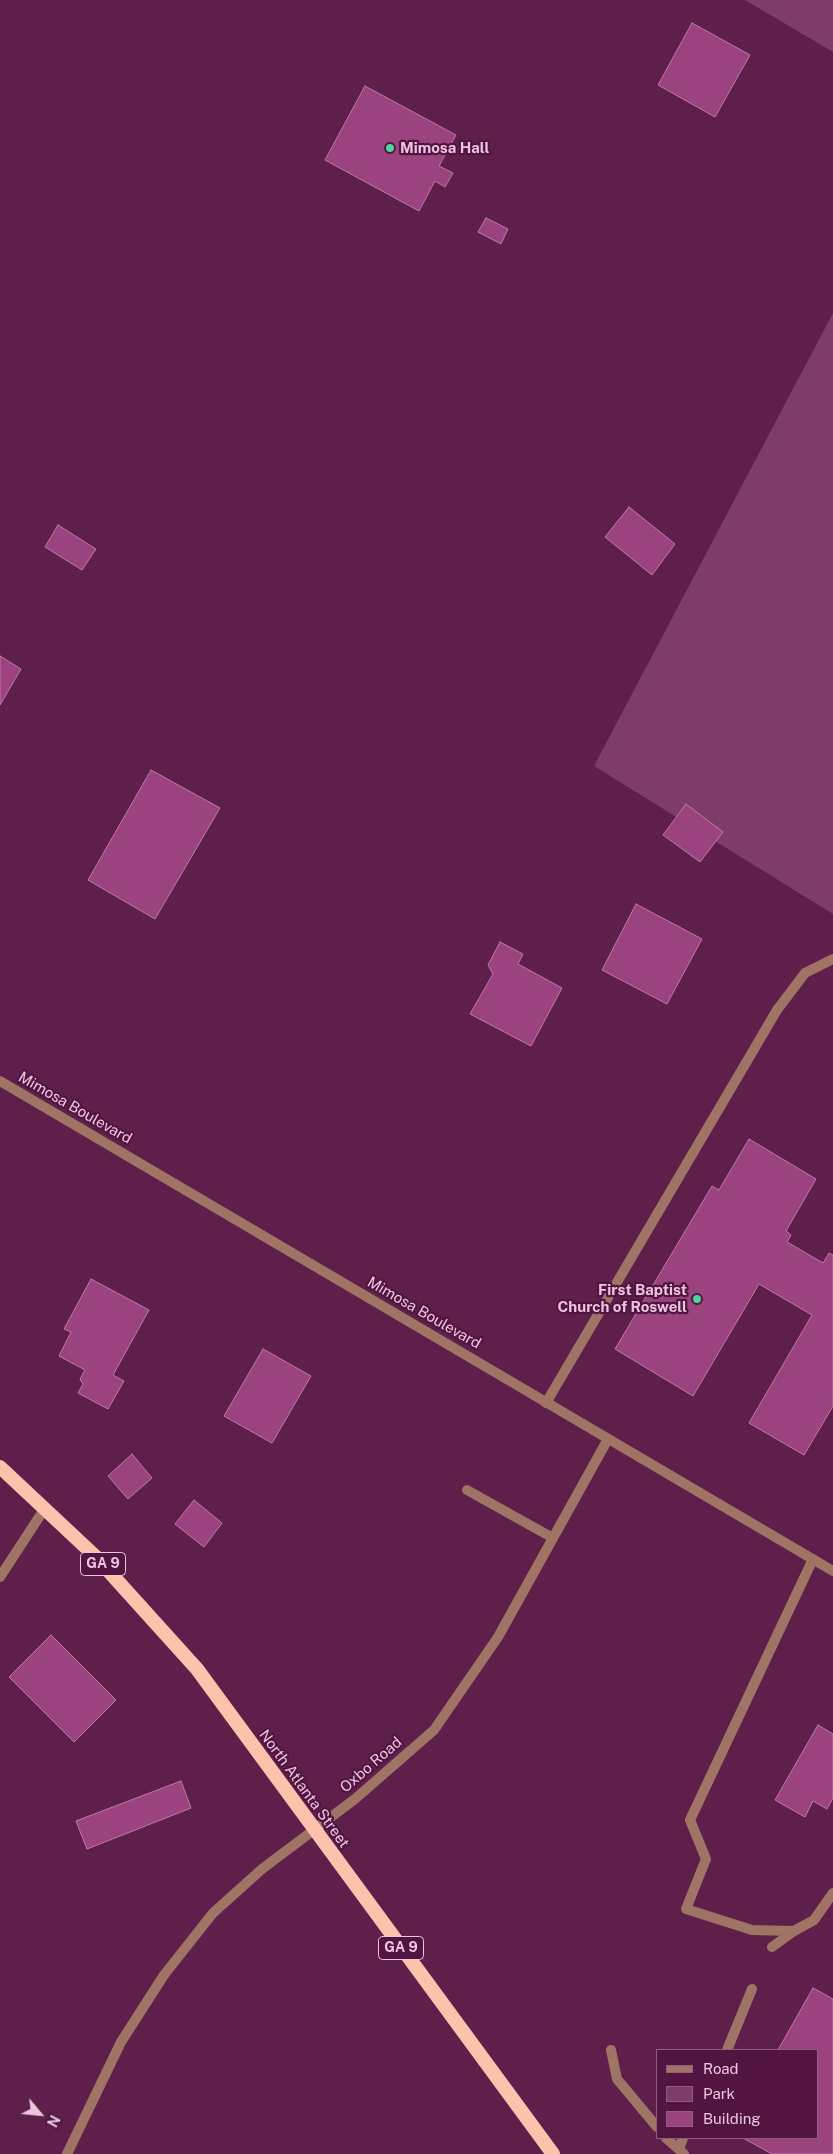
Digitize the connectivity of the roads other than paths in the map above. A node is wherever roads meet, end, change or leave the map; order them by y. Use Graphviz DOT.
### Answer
graph roads {
  1 [pos="833,959"];
  2 [pos="0,1081"];
  3 [pos="546,1403"];
  4 [pos="608,1439"];
  5 [pos="0,1468"];
  6 [pos="467,1490"];
  7 [pos="45,1508"];
  8 [pos="552,1538"];
  9 [pos="813,1559"];
  10 [pos="833,1571"];
  11 [pos="0,1577"];
  12 [pos="314,1831"];
  13 [pos="833,1893"];
  14 [pos="794,1931"];
  15 [pos="772,1947"];
  16 [pos="752,1989"];
  17 [pos="727,2049"];
  18 [pos="611,2050"];
  19 [pos="656,2126"];
  20 [pos="667,2139"];
  21 [pos="682,2139"];
  22 [pos="681,2152"];
  23 [pos="67,2154"];
  24 [pos="553,2154"];
  1 -- 3 [label="street"];
  2 -- 3 [label="street, Mimosa Boulevard"];
  3 -- 4 [label="street, Mimosa Boulevard"];
  4 -- 8 [label="street, Oxbo Road"];
  4 -- 9 [label="street, Mimosa Boulevard"];
  5 -- 7 [label="highway, North Atlanta Street / GA 9"];
  6 -- 8 [label="street"];
  7 -- 11 [label="street"];
  7 -- 12 [label="highway, North Atlanta Street / GA 9"];
  8 -- 12 [label="street, Oxbo Road"];
  9 -- 10 [label="street, Mimosa Boulevard"];
  9 -- 14 [label="street"];
  12 -- 23 [label="street, Oxbo Road"];
  12 -- 24 [label="highway, North Atlanta Street / GA 9"];
  13 -- 14 [label="street"];
  14 -- 15 [label="street"];
  16 -- 17 [label="street"];
  18 -- 19 [label="street"];
  20 -- 22 [label="street"];
  21 -- 22 [label="street"];
}
